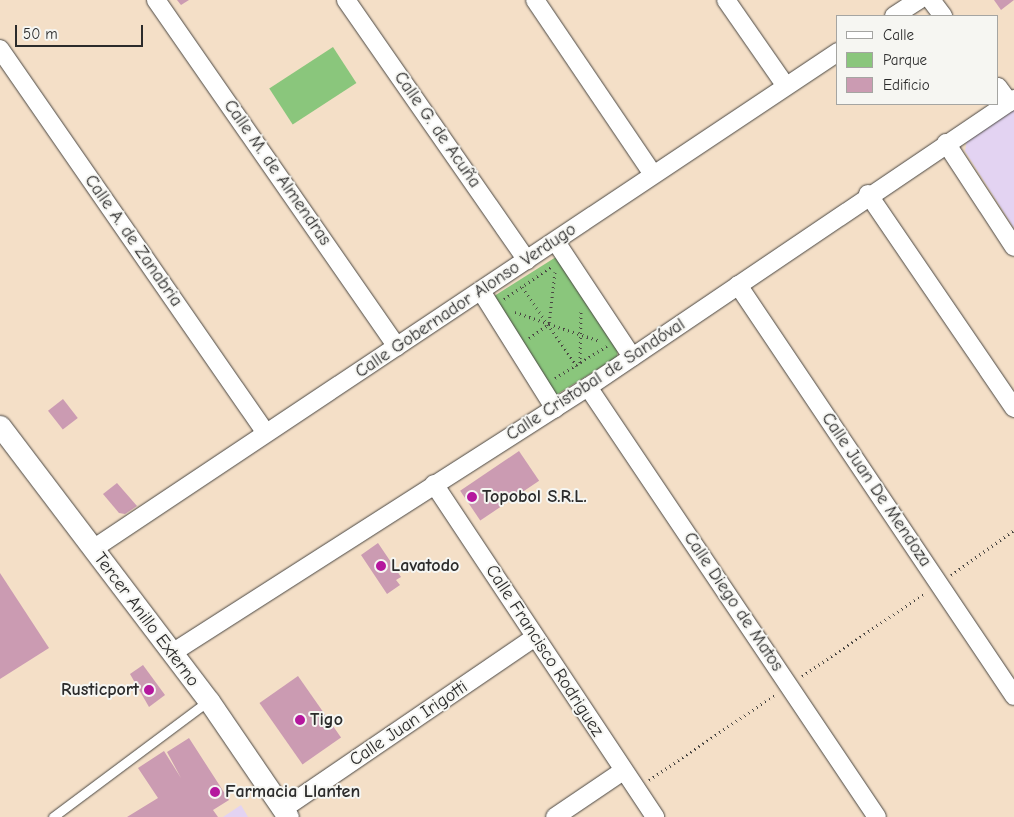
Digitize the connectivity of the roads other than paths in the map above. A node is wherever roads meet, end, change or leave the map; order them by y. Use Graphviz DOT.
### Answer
graph roads {
  1 [pos="156,0"];
  2 [pos="346,0"];
  3 [pos="534,0"];
  4 [pos="726,0"];
  5 [pos="919,0"];
  6 [pos="931,0"];
  7 [pos="896,15"];
  8 [pos="943,15"];
  9 [pos="0,49"];
  10 [pos="836,53"];
  11 [pos="785,85"];
  12 [pos="999,88"];
  13 [pos="1012,100"];
  14 [pos="946,143"];
  15 [pos="653,174"];
  16 [pos="868,194"];
  17 [pos="556,242"];
  18 [pos="1014,247"];
  19 [pos="527,260"];
  20 [pos="738,285"];
  21 [pos="481,291"];
  22 [pos="397,347"];
  23 [pos="632,357"];
  24 [pos="588,387"];
  25 [pos="1014,408"];
  26 [pos="555,409"];
  27 [pos="0,426"];
  28 [pos="266,434"];
  29 [pos="434,484"];
  30 [pos="92,549"];
  31 [pos="534,638"];
  32 [pos="172,653"];
  33 [pos="1014,696"];
  34 [pos="209,701"];
  35 [pos="623,771"];
  36 [pos="286,813"];
  37 [pos="54,817"];
  38 [pos="555,817"];
  39 [pos="655,817"];
  40 [pos="878,817"];
  1 -- 22 [label="street, Calle M. de Almendras"];
  2 -- 19 [label="street, Calle G. de Acuña"];
  3 -- 15 [label="street"];
  4 -- 11 [label="street"];
  5 -- 7 [label="street"];
  6 -- 8 [label="street"];
  9 -- 28 [label="street, Calle A. de Zanabria"];
  10 -- 11 [label="street, Calle Gobernador Alonso Verdugo"];
  11 -- 15 [label="street, Calle Gobernador Alonso Verdugo"];
  12 -- 13 [label="street"];
  13 -- 14 [label="street, Calle Cristobal de Sandóval"];
  14 -- 16 [label="street, Calle Cristobal de Sandóval"];
  14 -- 18 [label="street"];
  15 -- 17 [label="street, Calle Gobernador Alonso Verdugo"];
  16 -- 20 [label="street, Calle Cristobal de Sandóval"];
  16 -- 25 [label="street"];
  17 -- 19 [label="street, Calle Gobernador Alonso Verdugo"];
  17 -- 23 [label="street"];
  19 -- 21 [label="street, Calle Gobernador Alonso Verdugo"];
  20 -- 23 [label="street, Calle Cristobal de Sandóval"];
  20 -- 33 [label="street, Calle Juan De Mendoza"];
  21 -- 22 [label="street, Calle Gobernador Alonso Verdugo"];
  21 -- 26 [label="street"];
  22 -- 28 [label="street, Calle Gobernador Alonso Verdugo"];
  23 -- 24 [label="street, Calle Cristobal de Sandóval"];
  24 -- 26 [label="street, Calle Cristobal de Sandóval"];
  24 -- 40 [label="street, Calle Diego de Matos"];
  26 -- 29 [label="street, Calle Cristobal de Sandóval"];
  27 -- 30 [label="street, Tercer Anillo Externo"];
  28 -- 30 [label="street, Calle Gobernador Alonso Verdugo"];
  29 -- 31 [label="street, Calle Francisco Rodriguez"];
  29 -- 32 [label="street, Calle Cristobal de Sandóval"];
  30 -- 32 [label="street, Tercer Anillo Externo"];
  31 -- 35 [label="street, Calle Francisco Rodriguez"];
  31 -- 36 [label="street, Calle Juan Irigotti"];
  32 -- 34 [label="street, Tercer Anillo Externo"];
  34 -- 36 [label="street, Tercer Anillo Externo"];
  34 -- 37 [label="lane"];
  35 -- 38 [label="street"];
  35 -- 39 [label="street, Calle Francisco Rodriguez"];
}
